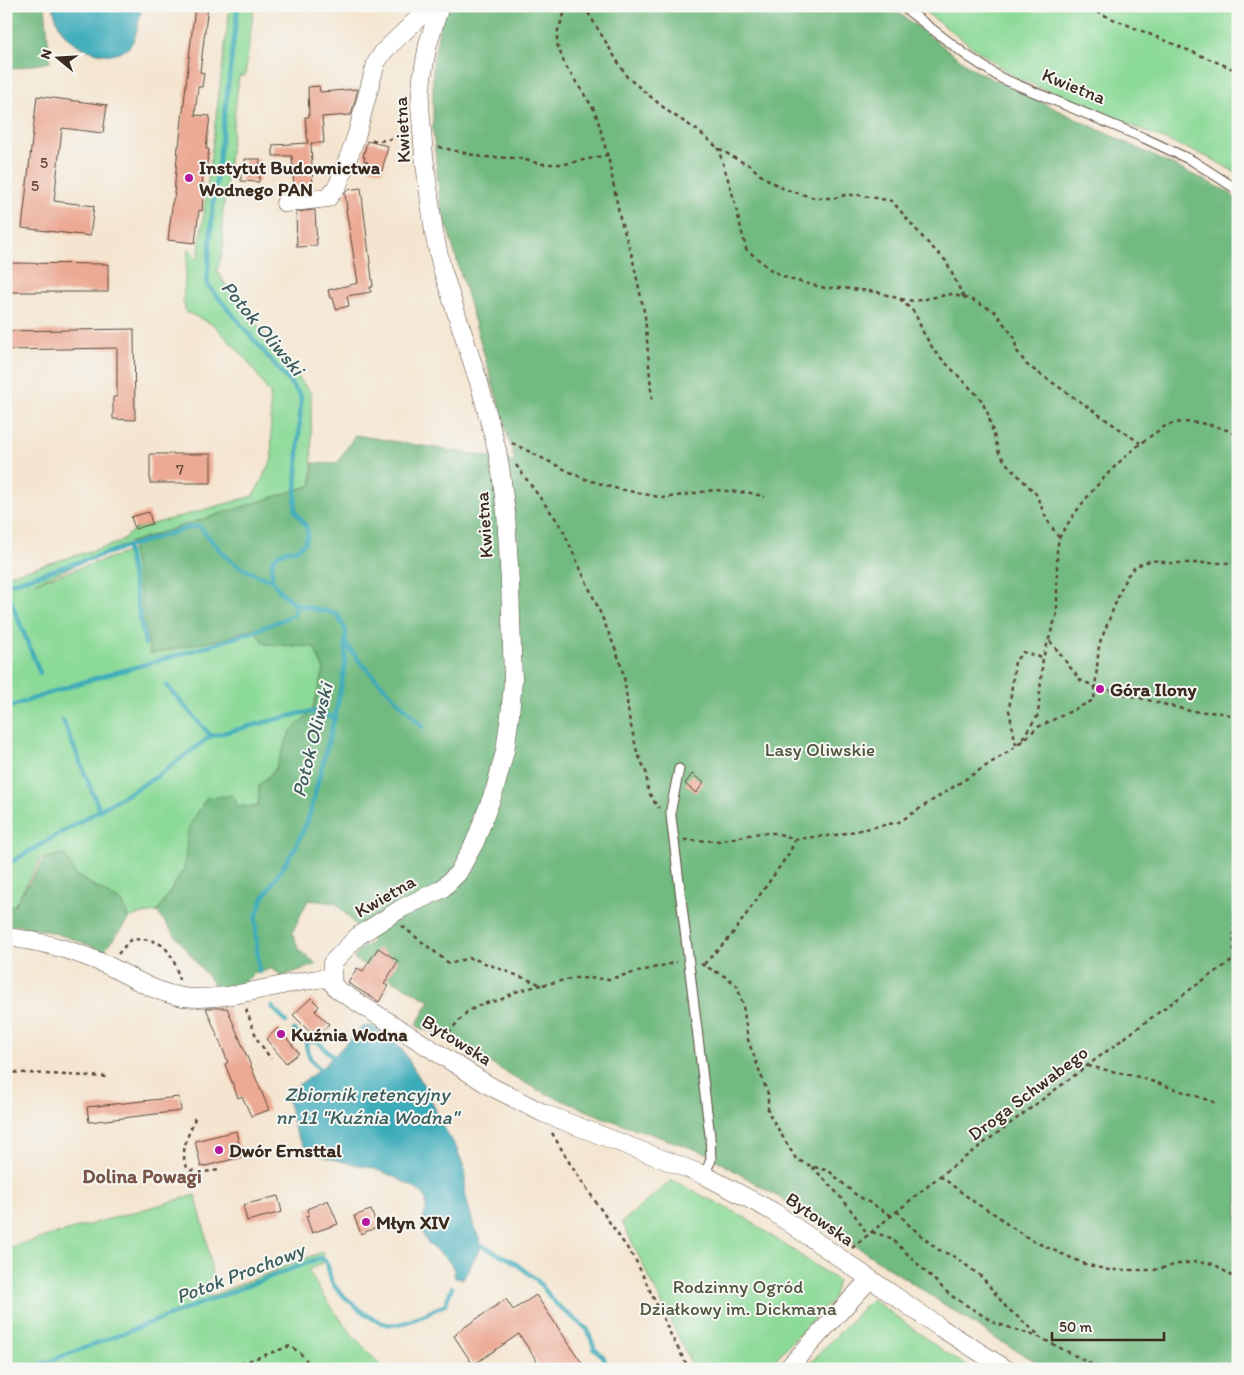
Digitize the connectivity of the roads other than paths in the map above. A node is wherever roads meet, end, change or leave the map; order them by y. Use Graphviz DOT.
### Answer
graph roads {
  1 [pos="431,6"];
  2 [pos="440,6"];
  3 [pos="902,6"];
  4 [pos="1238,190"];
  5 [pos="285,203"];
  6 [pos="679,769"];
  7 [pos="6,937"];
  8 [pos="330,977"];
  9 [pos="704,1175"];
  10 [pos="869,1280"];
  11 [pos="788,1369"];
  12 [pos="1006,1369"];
  1 -- 5 [label="street, Kwietna"];
  2 -- 8 [label="street, Kwietna"];
  3 -- 4 [label="lane, Kwietna"];
  6 -- 9 [label="lane"];
  7 -- 8 [label="street"];
  8 -- 9 [label="street, Bytowska"];
  9 -- 10 [label="street, Bytowska"];
  10 -- 11 [label="street"];
  10 -- 12 [label="street, Bytowska"];
}
